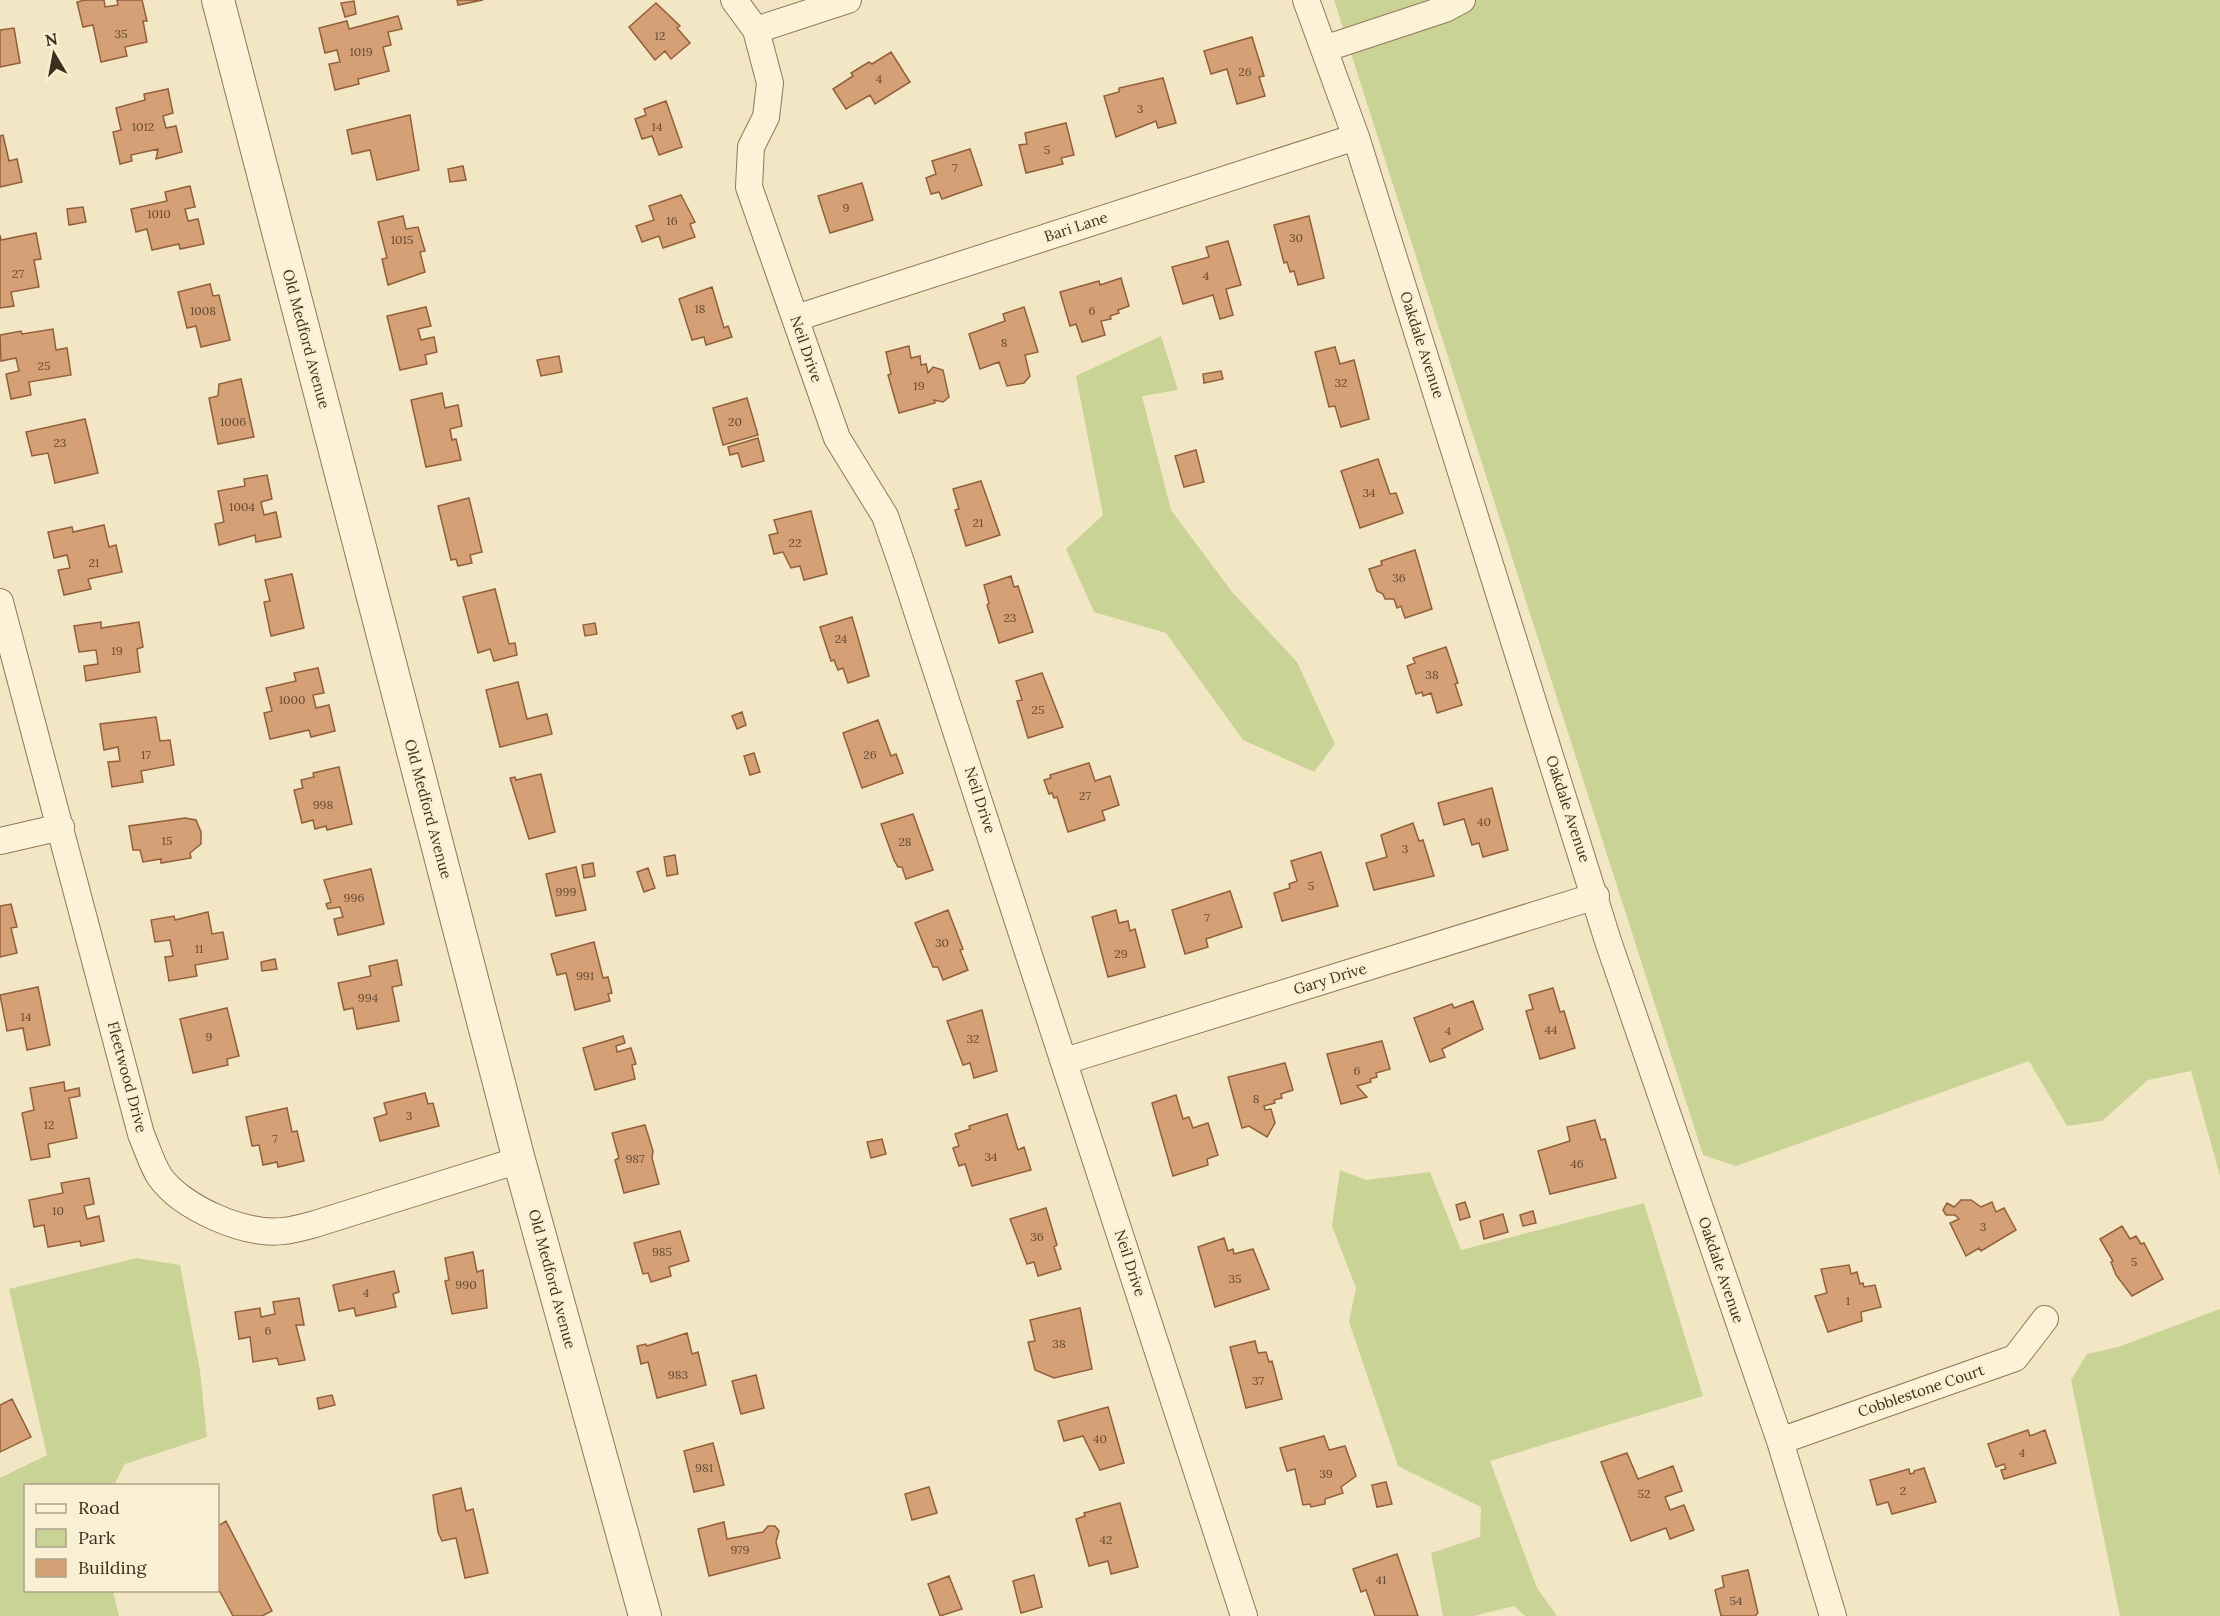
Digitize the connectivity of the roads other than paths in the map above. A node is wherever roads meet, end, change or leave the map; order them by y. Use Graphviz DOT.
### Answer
graph roads {
  1 [pos="218,0"];
  2 [pos="734,0"];
  3 [pos="848,0"];
  4 [pos="1306,0"];
  5 [pos="1462,0"];
  6 [pos="756,30"];
  7 [pos="1324,49"];
  8 [pos="1356,137"];
  9 [pos="796,318"];
  10 [pos="0,602"];
  11 [pos="61,827"];
  12 [pos="0,842"];
  13 [pos="1596,896"];
  14 [pos="1065,1061"];
  15 [pos="519,1160"];
  16 [pos="2045,1319"];
  17 [pos="1780,1441"];
  18 [pos="645,1616"];
  19 [pos="1244,1616"];
  20 [pos="1833,1616"];
  1 -- 15 [label="street, Old Medford Avenue"];
  2 -- 6 [label="street, Neil Drive"];
  3 -- 6 [label="street"];
  4 -- 7 [label="street, Oakdale Avenue"];
  5 -- 7 [label="street"];
  6 -- 9 [label="street, Neil Drive"];
  7 -- 8 [label="street, Oakdale Avenue"];
  8 -- 9 [label="street, Bari Lane"];
  8 -- 13 [label="street, Oakdale Avenue"];
  9 -- 14 [label="street, Neil Drive"];
  10 -- 11 [label="street, Fleetwood Drive"];
  11 -- 12 [label="street"];
  11 -- 15 [label="street, Fleetwood Drive"];
  13 -- 14 [label="street, Gary Drive"];
  13 -- 17 [label="street, Oakdale Avenue"];
  14 -- 19 [label="street, Neil Drive"];
  15 -- 18 [label="street, Old Medford Avenue"];
  16 -- 17 [label="street, Cobblestone Court"];
  17 -- 20 [label="street, Oakdale Avenue"];
}
